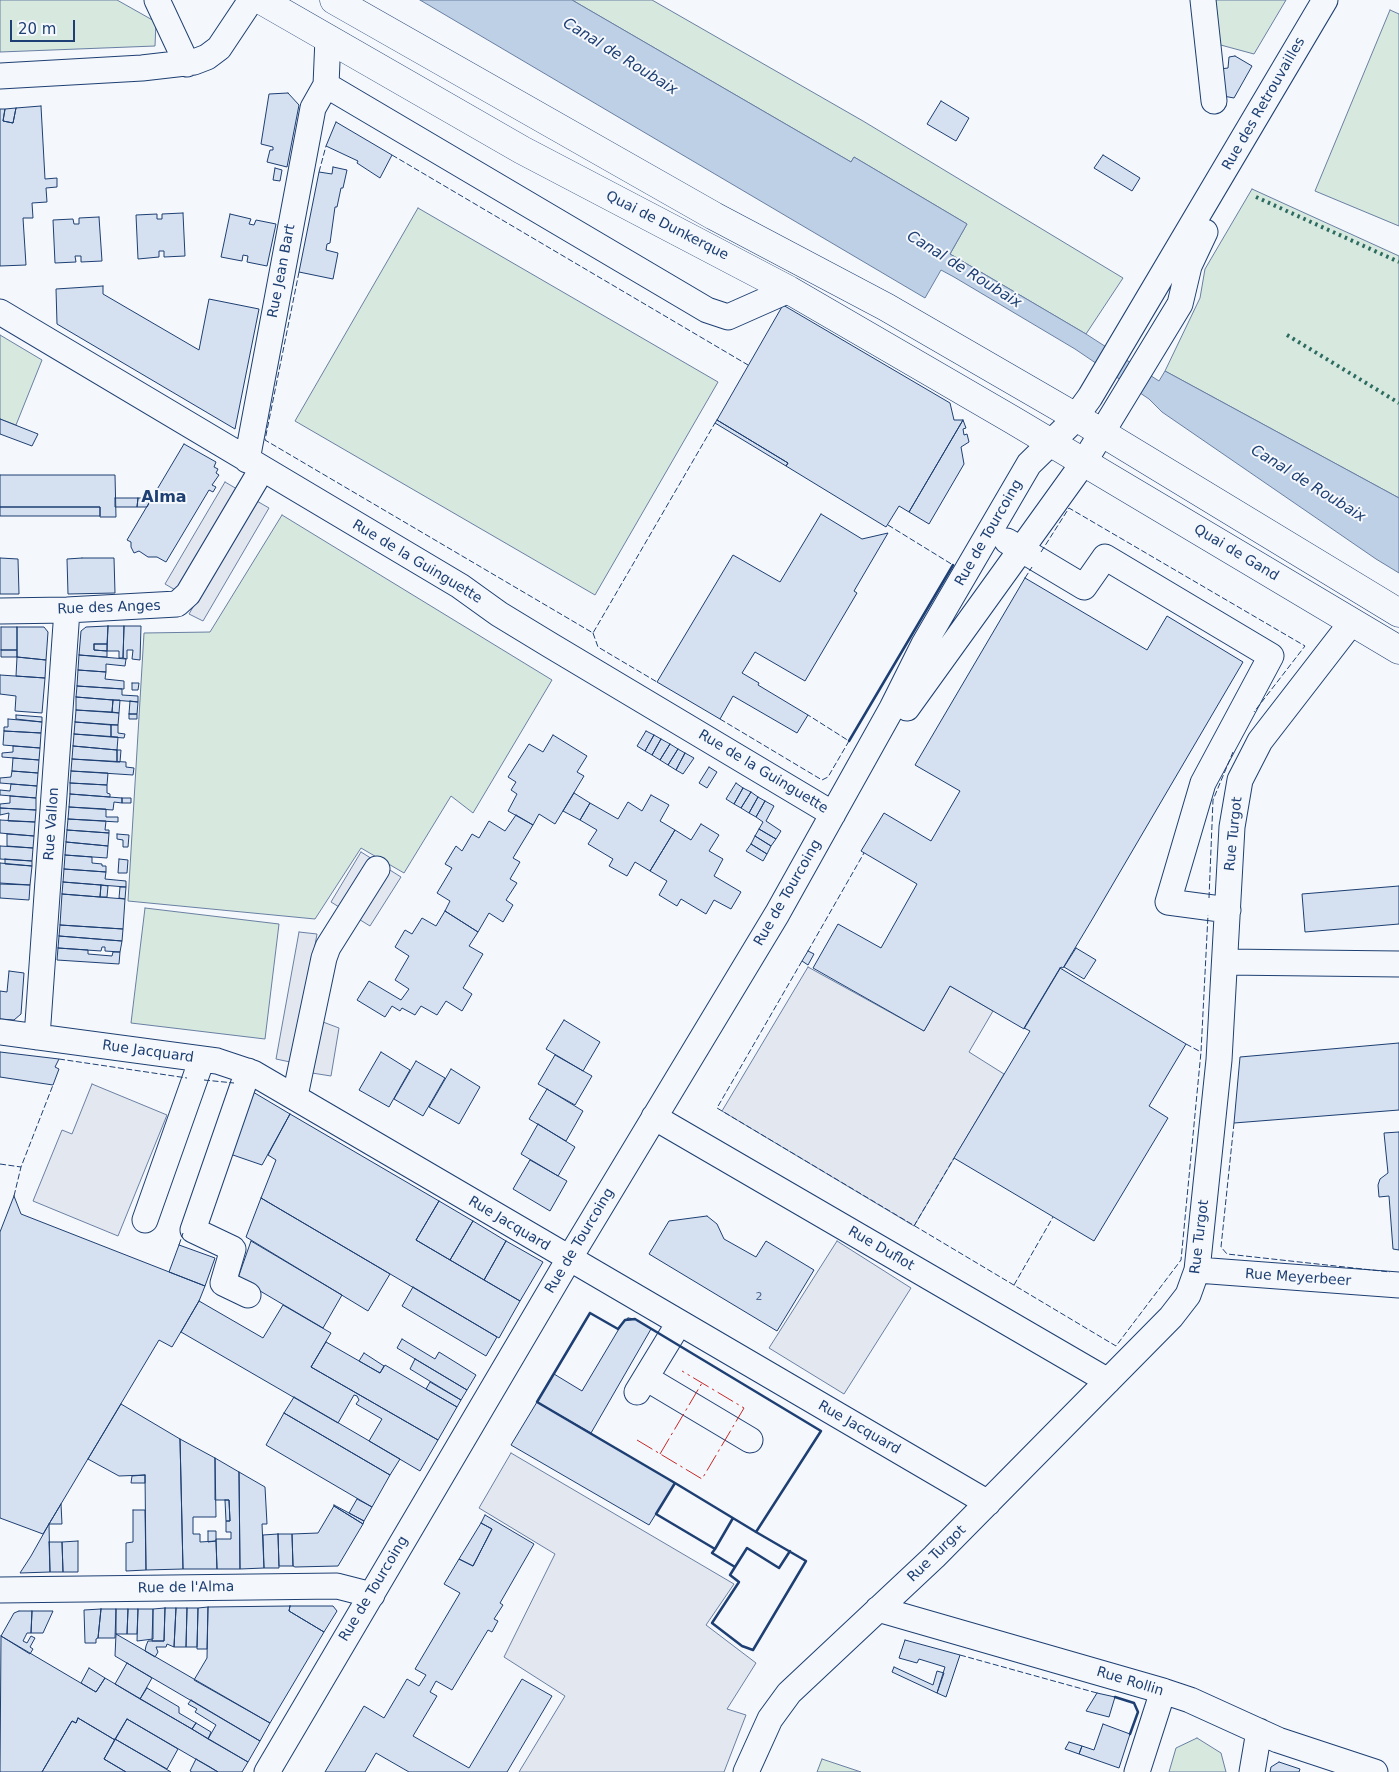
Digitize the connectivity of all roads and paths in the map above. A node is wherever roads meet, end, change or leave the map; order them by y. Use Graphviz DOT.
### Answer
graph roads {
  1 [pos="157,0"];
  2 [pos="251,0"];
  3 [pos="261,0"];
  4 [pos="334,0"];
  5 [pos="1203,0"];
  6 [pos="1308,0"];
  7 [pos="1325,0"];
  8 [pos="1342,0"];
  9 [pos="328,38"];
  10 [pos="187,64"];
  11 [pos="0,76"];
  12 [pos="326,85"];
  13 [pos="1214,101"];
  14 [pos="789,290"];
  15 [pos="0,312"];
  16 [pos="1148,317"];
  17 [pos="1091,412"];
  18 [pos="1063,450"];
  19 [pos="255,464"];
  20 [pos="1007,542"];
  21 [pos="67,610"];
  22 [pos="0,611"];
  23 [pos="1399,613"];
  24 [pos="1352,622"];
  25 [pos="1399,650"];
  26 [pos="834,814"];
  27 [pos="816,846"];
  28 [pos="377,869"];
  29 [pos="1228,910"];
  30 [pos="1225,962"];
  31 [pos="1399,964"];
  32 [pos="0,1032"];
  33 [pos="37,1037"];
  34 [pos="202,1059"];
  35 [pos="248,1071"];
  36 [pos="295,1096"];
  37 [pos="654,1116"];
  38 [pos="145,1220"];
  39 [pos="569,1259"];
  40 [pos="1197,1270"];
  41 [pos="1399,1285"];
  42 [pos="248,1295"];
  43 [pos="674,1331"];
  44 [pos="1108,1381"];
  45 [pos="750,1440"];
  46 [pos="988,1504"];
  47 [pos="3,1595"];
  48 [pos="372,1595"];
  49 [pos="878,1610"];
  50 [pos="1163,1691"];
  51 [pos="1259,1731"];
  52 [pos="267,1772"];
  53 [pos="746,1772"];
  54 [pos="1137,1772"];
  55 [pos="1252,1772"];
  56 [pos="1375,1772"];
  1 -- 10 [label="street"];
  2 -- 10 [label="street"];
  3 -- 9 [label="main road, Quai de Dunkerque"];
  4 -- 17 [label="main road"];
  5 -- 13 [label="street"];
  6 -- 16 [label="street"];
  7 -- 16 [label="street, Rue des Retrouvailles"];
  8 -- 16 [label="street"];
  9 -- 12 [label="street"];
  9 -- 14 [label="main road, Quai de Dunkerque"];
  10 -- 11 [label="street"];
  12 -- 14 [label="street"];
  12 -- 19 [label="street, Rue Jean Bart"];
  14 -- 18 [label="main road, Quai de Dunkerque"];
  15 -- 19 [label="street, Rue de la Guinguette"];
  16 -- 17 [label="street"];
  16 -- 17 [label="street"];
  17 -- 18 [label="street, Rue de Tourcoing"];
  17 -- 18 [label="street"];
  17 -- 23 [label="main road"];
  18 -- 20 [label="street, Rue de Tourcoing"];
  18 -- 20 [label="street, Rue de Tourcoing"];
  18 -- 24 [label="main road, Quai de Gand"];
  19 -- 21 [label="street, Rue des Anges"];
  19 -- 26 [label="street, Rue de la Guinguette"];
  20 -- 26 [label="street, Rue de Tourcoing"];
  20 -- 27 [label="street"];
  20 -- 29 [label="street"];
  21 -- 22 [label="street, Rue des Anges"];
  21 -- 33 [label="street, Rue Vallon"];
  24 -- 25 [label="main road, Quai de Gand"];
  24 -- 29 [label="street, Rue Turgot"];
  26 -- 27 [label="street, Rue de Tourcoing"];
  27 -- 37 [label="street, Rue de Tourcoing"];
  28 -- 36 [label="street"];
  29 -- 30 [label="street, Rue Turgot"];
  30 -- 31 [label="street"];
  30 -- 40 [label="street, Rue Turgot"];
  32 -- 33 [label="street, Rue Jacquard"];
  33 -- 34 [label="street, Rue Jacquard"];
  34 -- 35 [label="street, Rue Jacquard"];
  34 -- 38 [label="street"];
  35 -- 36 [label="street, Rue Jacquard"];
  35 -- 42 [label="street"];
  36 -- 39 [label="street, Rue Jacquard"];
  37 -- 39 [label="street, Rue de Tourcoing"];
  37 -- 44 [label="street, Rue Duflot"];
  39 -- 43 [label="street, Rue Jacquard"];
  39 -- 48 [label="street, Rue de Tourcoing"];
  40 -- 41 [label="street, Rue Meyerbeer"];
  40 -- 44 [label="street, Rue Turgot"];
  43 -- 45 [label="street"];
  43 -- 46 [label="street, Rue Jacquard"];
  44 -- 46 [label="street, Rue Turgot"];
  46 -- 49 [label="street, Rue Turgot"];
  47 -- 48 [label="street, Rue de l'Alma"];
  48 -- 52 [label="street, Rue de Tourcoing"];
  49 -- 50 [label="street, Rue Rollin"];
  49 -- 53 [label="street, Rue Turgot"];
  50 -- 51 [label="street, Rue Rollin"];
  50 -- 54 [label="street"];
  51 -- 55 [label="street"];
  51 -- 56 [label="street, Rue Rollin"];
}
